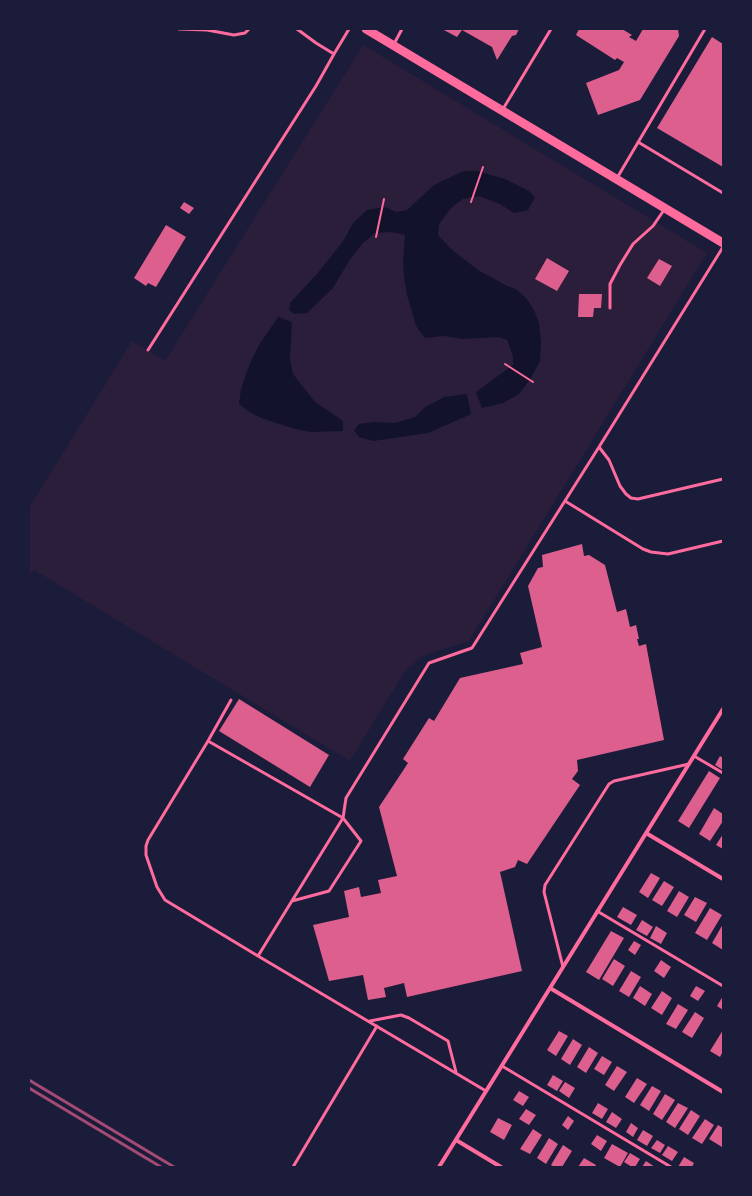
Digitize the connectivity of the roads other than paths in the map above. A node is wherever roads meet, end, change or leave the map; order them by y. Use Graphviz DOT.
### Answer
graph roads {
  1 [pos="179,29"];
  2 [pos="249,29"];
  3 [pos="297,29"];
  4 [pos="350,29"];
  5 [pos="366,29"];
  6 [pos="402,29"];
  7 [pos="551,29"];
  8 [pos="705,29"];
  9 [pos="393,45"];
  10 [pos="334,54"];
  11 [pos="502,111"];
  12 [pos="638,142"];
  13 [pos="616,179"];
  14 [pos="723,193"];
  15 [pos="666,209"];
  16 [pos="723,243"];
  17 [pos="723,247"];
  18 [pos="610,308"];
  19 [pos="148,350"];
  20 [pos="599,447"];
  21 [pos="723,478"];
  22 [pos="565,501"];
  23 [pos="723,541"];
  24 [pos="231,700"];
  25 [pos="723,709"];
  26 [pos="208,741"];
  27 [pos="694,756"];
  28 [pos="689,764"];
  29 [pos="723,773"];
  30 [pos="343,818"];
  31 [pos="646,833"];
  32 [pos="723,879"];
  33 [pos="292,901"];
  34 [pos="597,911"];
  35 [pos="258,956"];
  36 [pos="563,967"];
  37 [pos="723,986"];
  38 [pos="550,988"];
  39 [pos="370,1021"];
  40 [pos="377,1026"];
  41 [pos="502,1066"];
  42 [pos="456,1073"];
  43 [pos="486,1090"];
  44 [pos="723,1092"];
  45 [pos="456,1140"];
  46 [pos="293,1167"];
  47 [pos="439,1167"];
  48 [pos="501,1167"];
  49 [pos="671,1167"];
  1 -- 2 [label="lane"];
  3 -- 10 [label="lane"];
  4 -- 10 [label="lane"];
  5 -- 9 [label="main road"];
  6 -- 9 [label="lane"];
  7 -- 11 [label="lane"];
  8 -- 12 [label="lane"];
  9 -- 11 [label="main road"];
  10 -- 19 [label="lane"];
  11 -- 13 [label="main road"];
  12 -- 13 [label="lane"];
  12 -- 14 [label="lane"];
  13 -- 15 [label="main road"];
  15 -- 16 [label="main road"];
  15 -- 18 [label="lane"];
  17 -- 20 [label="lane"];
  20 -- 21 [label="lane"];
  20 -- 22 [label="lane"];
  22 -- 23 [label="lane"];
  22 -- 30 [label="lane"];
  24 -- 26 [label="lane"];
  25 -- 27 [label="street"];
  26 -- 30 [label="lane"];
  26 -- 35 [label="lane"];
  27 -- 28 [label="street"];
  27 -- 29 [label="lane"];
  28 -- 31 [label="street"];
  28 -- 36 [label="lane"];
  30 -- 33 [label="lane"];
  30 -- 33 [label="lane"];
  31 -- 32 [label="street"];
  31 -- 34 [label="street"];
  33 -- 35 [label="lane"];
  34 -- 36 [label="street"];
  34 -- 37 [label="lane"];
  35 -- 39 [label="lane"];
  36 -- 38 [label="street"];
  38 -- 41 [label="street"];
  38 -- 44 [label="street"];
  39 -- 40 [label="lane"];
  39 -- 42 [label="lane"];
  40 -- 42 [label="lane"];
  40 -- 46 [label="lane"];
  41 -- 43 [label="street"];
  41 -- 49 [label="lane"];
  42 -- 43 [label="lane"];
  43 -- 45 [label="street"];
  45 -- 47 [label="street"];
  45 -- 48 [label="street"];
}
